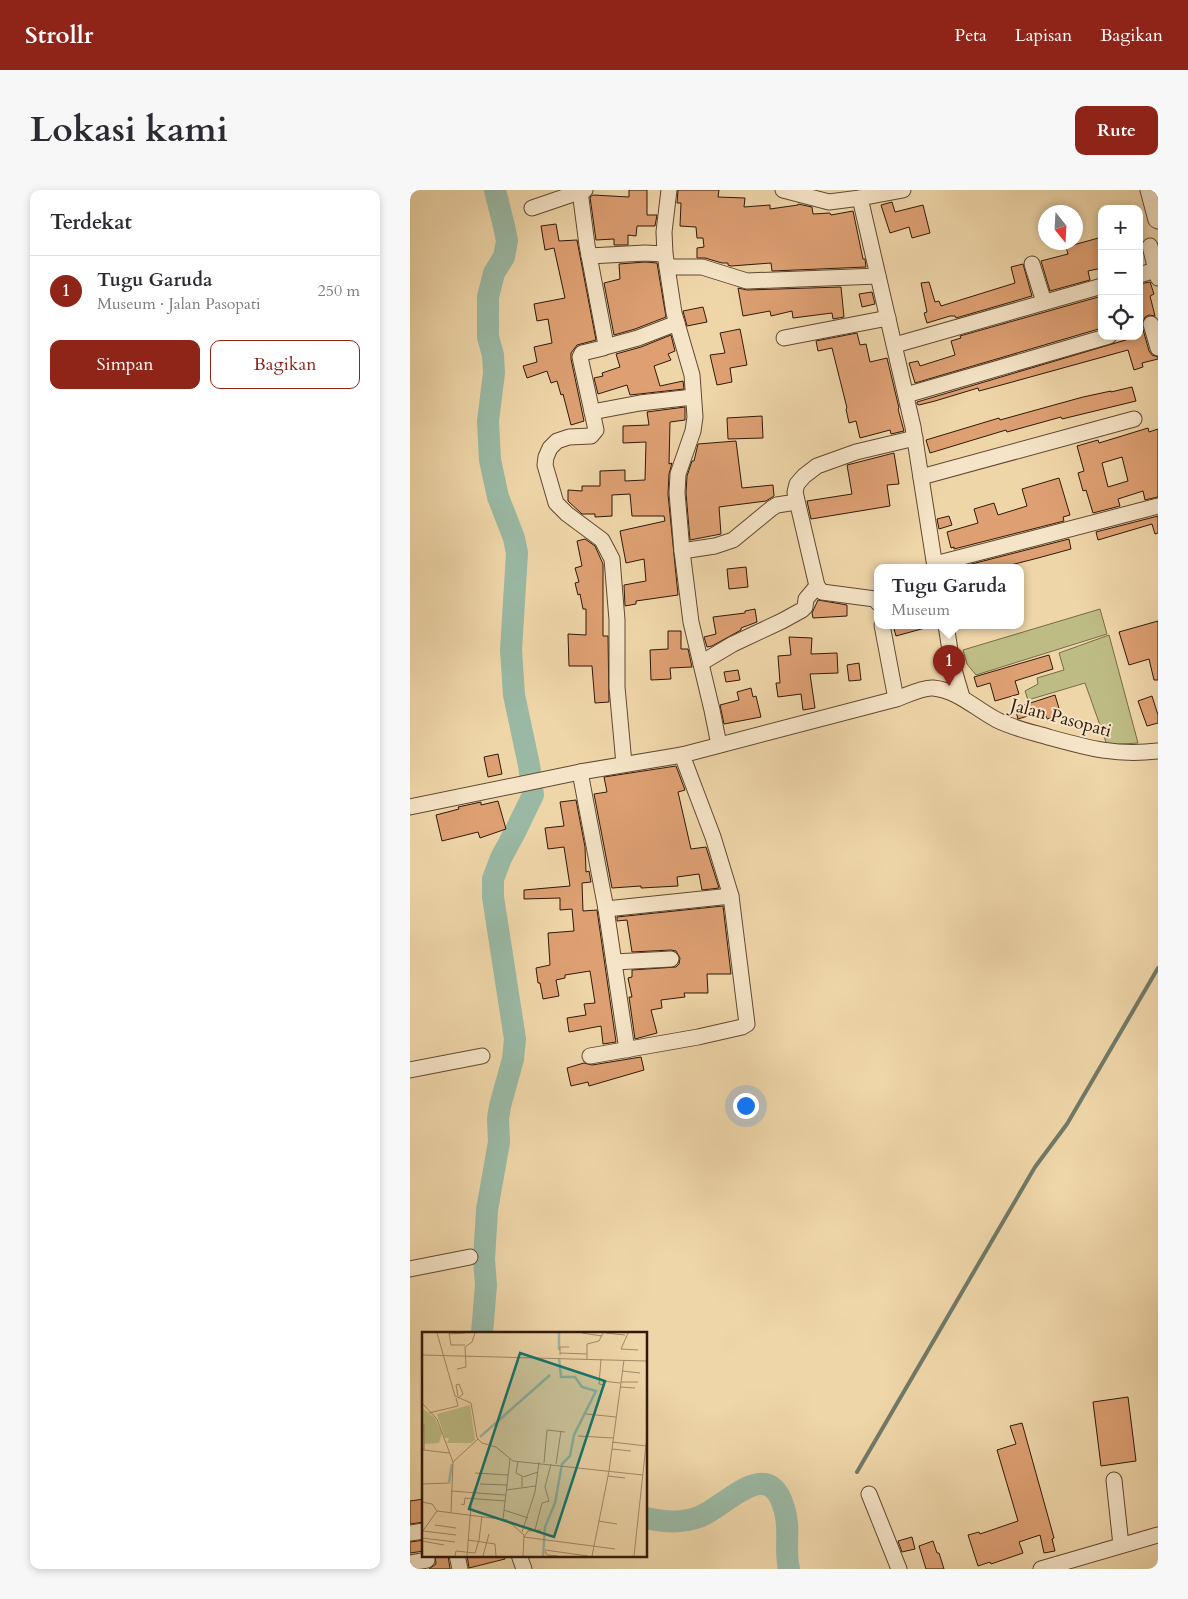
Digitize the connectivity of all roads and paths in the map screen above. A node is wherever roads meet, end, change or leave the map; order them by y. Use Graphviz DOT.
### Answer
graph roads {
  1 [pos="669,190"];
  2 [pos="783,190"];
  3 [pos="903,190"];
  4 [pos="1148,190"];
  5 [pos="582,191"];
  6 [pos="860,198"];
  7 [pos="532,208"];
  8 [pos="1158,221"];
  9 [pos="1150,246"];
  10 [pos="589,256"];
  11 [pos="666,260"];
  12 [pos="1032,264"];
  13 [pos="1157,268"];
  14 [pos="1143,273"];
  15 [pos="878,276"];
  16 [pos="1098,287"];
  17 [pos="1044,302"];
  18 [pos="888,318"];
  19 [pos="677,323"];
  20 [pos="1149,325"];
  21 [pos="784,338"];
  22 [pos="1098,339"];
  23 [pos="895,345"];
  24 [pos="605,347"];
  25 [pos="1158,348"];
  26 [pos="906,395"];
  27 [pos="694,397"];
  28 [pos="592,412"];
  29 [pos="1134,419"];
  30 [pos="915,438"];
  31 [pos="921,477"];
  32 [pos="796,502"];
  33 [pos="1158,506"];
  34 [pos="682,551"];
  35 [pos="935,564"];
  36 [pos="942,564"];
  37 [pos="817,586"];
  38 [pos="874,599"];
  39 [pos="883,629"];
  40 [pos="947,629"];
  41 [pos="701,663"];
  42 [pos="952,663"];
  43 [pos="931,688"];
  44 [pos="962,697"];
  45 [pos="896,699"];
  46 [pos="719,745"];
  47 [pos="1158,751"];
  48 [pos="682,755"];
  49 [pos="624,764"];
  50 [pos="580,772"];
  51 [pos="410,808"];
  52 [pos="731,896"];
  53 [pos="606,909"];
  54 [pos="671,959"];
  55 [pos="614,962"];
  56 [pos="627,1050"];
  57 [pos="482,1056"];
  58 [pos="590,1056"];
  59 [pos="410,1070"];
  60 [pos="470,1257"];
  61 [pos="411,1272"];
  62 [pos="1114,1480"];
  63 [pos="869,1494"];
  64 [pos="1158,1534"];
  65 [pos="1121,1546"];
  66 [pos="457,1556"];
  67 [pos="519,1556"];
  68 [pos="427,1560"];
  69 [pos="410,1563"];
  70 [pos="460,1569"];
  71 [pos="524,1569"];
  72 [pos="899,1569"];
  73 [pos="1041,1569"];
  1 -- 11 [label="street"];
  2 -- 6 [label="street"];
  3 -- 6 [label="street"];
  4 -- 8 [label="street"];
  5 -- 7 [label="street"];
  5 -- 10 [label="street"];
  6 -- 15 [label="street"];
  9 -- 13 [label="street"];
  10 -- 11 [label="street"];
  10 -- 24 [label="street"];
  11 -- 15 [label="street"];
  11 -- 19 [label="street"];
  12 -- 17 [label="street"];
  13 -- 14 [label="street"];
  15 -- 18 [label="street"];
  16 -- 17 [label="street"];
  17 -- 23 [label="street"];
  18 -- 21 [label="street"];
  18 -- 23 [label="street"];
  19 -- 24 [label="street"];
  19 -- 27 [label="street"];
  20 -- 25 [label="street"];
  22 -- 26 [label="street"];
  23 -- 26 [label="street"];
  24 -- 28 [label="street"];
  26 -- 30 [label="street"];
  27 -- 28 [label="street"];
  27 -- 34 [label="street"];
  28 -- 49 [label="street"];
  29 -- 31 [label="street"];
  30 -- 31 [label="street"];
  30 -- 32 [label="street"];
  31 -- 35 [label="street"];
  32 -- 34 [label="street"];
  32 -- 37 [label="street"];
  33 -- 36 [label="street"];
  34 -- 41 [label="street"];
  37 -- 38 [label="street"];
  37 -- 41 [label="street"];
  39 -- 45 [label="street"];
  40 -- 42 [label="street"];
  41 -- 46 [label="street"];
  42 -- 43 [label="street"];
  42 -- 44 [label="street"];
  43 -- 44 [label="street, Jalan Pasopati"];
  43 -- 45 [label="street"];
  44 -- 47 [label="street, Jalan Pasopati"];
  45 -- 46 [label="street"];
  46 -- 48 [label="street"];
  48 -- 49 [label="street"];
  48 -- 52 [label="street"];
  49 -- 50 [label="street"];
  50 -- 51 [label="street"];
  50 -- 53 [label="street"];
  52 -- 53 [label="street"];
  52 -- 56 [label="street"];
  53 -- 55 [label="street"];
  54 -- 55 [label="street"];
  55 -- 56 [label="street"];
  56 -- 58 [label="street"];
  57 -- 59 [label="street"];
  60 -- 61 [label="street"];
  62 -- 65 [label="street"];
  63 -- 72 [label="street"];
  64 -- 65 [label="street"];
  65 -- 73 [label="street"];
  66 -- 70 [label="street"];
  67 -- 71 [label="street"];
  68 -- 69 [label="street"];
}
